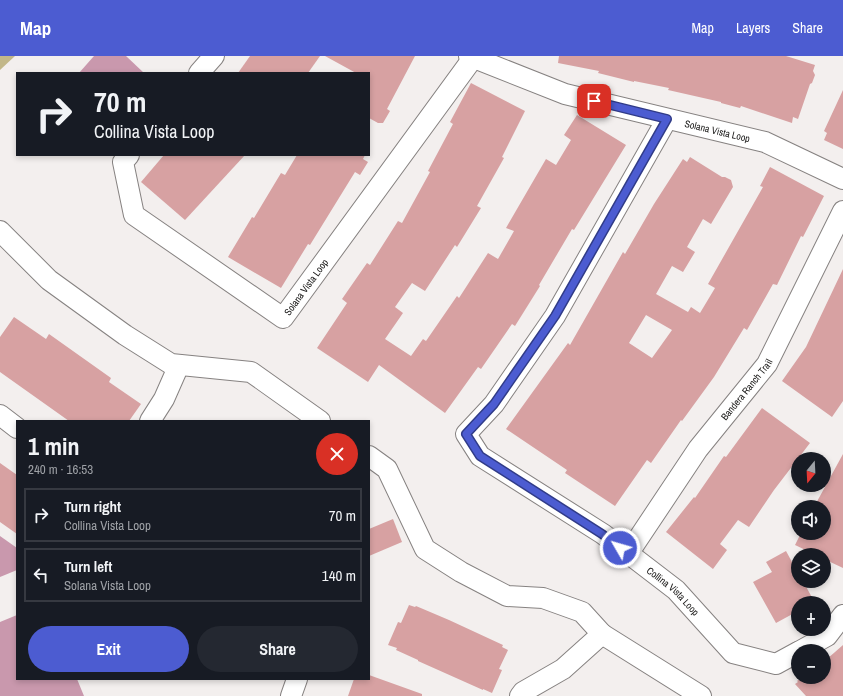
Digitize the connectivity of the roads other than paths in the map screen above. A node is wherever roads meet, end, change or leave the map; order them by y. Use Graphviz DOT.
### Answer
graph roads {
  1 [pos="214,56"];
  2 [pos="471,57"];
  3 [pos="200,72"];
  4 [pos="667,119"];
  5 [pos="128,156"];
  6 [pos="843,178"];
  7 [pos="843,211"];
  8 [pos="0,231"];
  9 [pos="179,365"];
  10 [pos="0,415"];
  11 [pos="151,420"];
  12 [pos="319,420"];
  13 [pos="16,427"];
  14 [pos="370,457"];
  15 [pos="628,554"];
  16 [pos="843,616"];
  17 [pos="602,634"];
  18 [pos="813,644"];
  19 [pos="791,656"];
  20 [pos="297,680"];
  21 [pos="291,696"];
  22 [pos="520,696"];
  23 [pos="701,696"];
  1 -- 3 [label="street"];
  2 -- 4 [label="street, Solana Vista Loop"];
  2 -- 5 [label="street, Solana Vista Loop"];
  4 -- 6 [label="street, Solana Vista Loop"];
  4 -- 15 [label="street, Collina Vista Loop"];
  7 -- 15 [label="street, Bandera Ranch Trail"];
  8 -- 9 [label="street"];
  9 -- 11 [label="street"];
  9 -- 12 [label="street"];
  10 -- 13 [label="street"];
  14 -- 17 [label="street"];
  15 -- 19 [label="street, Collina Vista Loop"];
  16 -- 18 [label="street, Collina Vista Loop"];
  17 -- 22 [label="street"];
  17 -- 23 [label="street"];
  20 -- 21 [label="street"];
}
